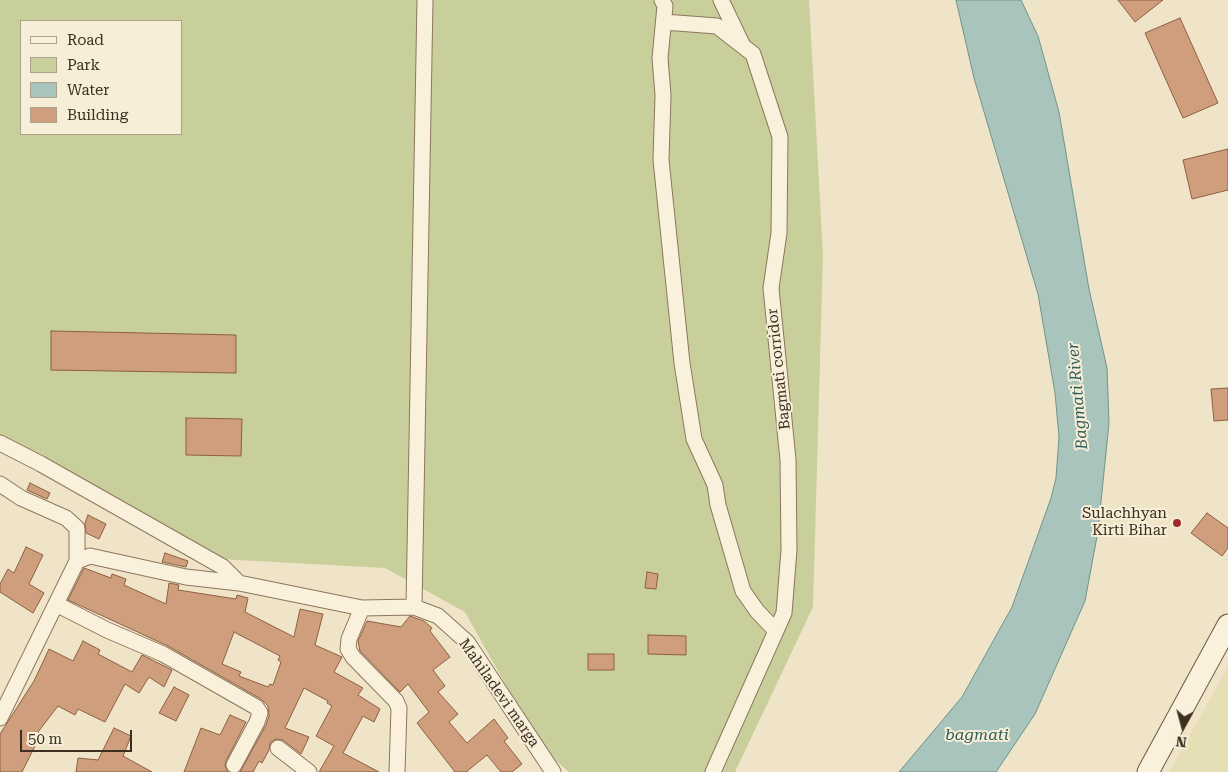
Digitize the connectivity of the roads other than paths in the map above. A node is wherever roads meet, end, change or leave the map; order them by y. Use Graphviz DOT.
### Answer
graph roads {
  1 [pos="424,0"];
  2 [pos="662,0"];
  3 [pos="721,0"];
  4 [pos="664,22"];
  5 [pos="743,48"];
  6 [pos="0,443"];
  7 [pos="0,484"];
  8 [pos="77,561"];
  9 [pos="239,583"];
  10 [pos="56,604"];
  11 [pos="414,607"];
  12 [pos="362,608"];
  13 [pos="1228,625"];
  14 [pos="776,631"];
  15 [pos="0,718"];
  16 [pos="278,748"];
  17 [pos="234,765"];
  18 [pos="309,772"];
  19 [pos="397,772"];
  20 [pos="553,772"];
  21 [pos="713,772"];
  22 [pos="1148,772"];
  1 -- 11 [label="street"];
  2 -- 4 [label="street"];
  3 -- 5 [label="street"];
  4 -- 5 [label="street, Bagmati corridor"];
  4 -- 14 [label="street"];
  5 -- 14 [label="street, Bagmati corridor"];
  6 -- 9 [label="street"];
  7 -- 8 [label="street"];
  8 -- 9 [label="street"];
  8 -- 10 [label="street"];
  9 -- 12 [label="street"];
  10 -- 15 [label="street"];
  10 -- 17 [label="street"];
  11 -- 12 [label="street"];
  11 -- 20 [label="street, Mahiladevi marga"];
  12 -- 19 [label="street"];
  13 -- 22 [label="main road"];
  14 -- 21 [label="street, Bagmati corridor"];
  16 -- 18 [label="street"];
}
